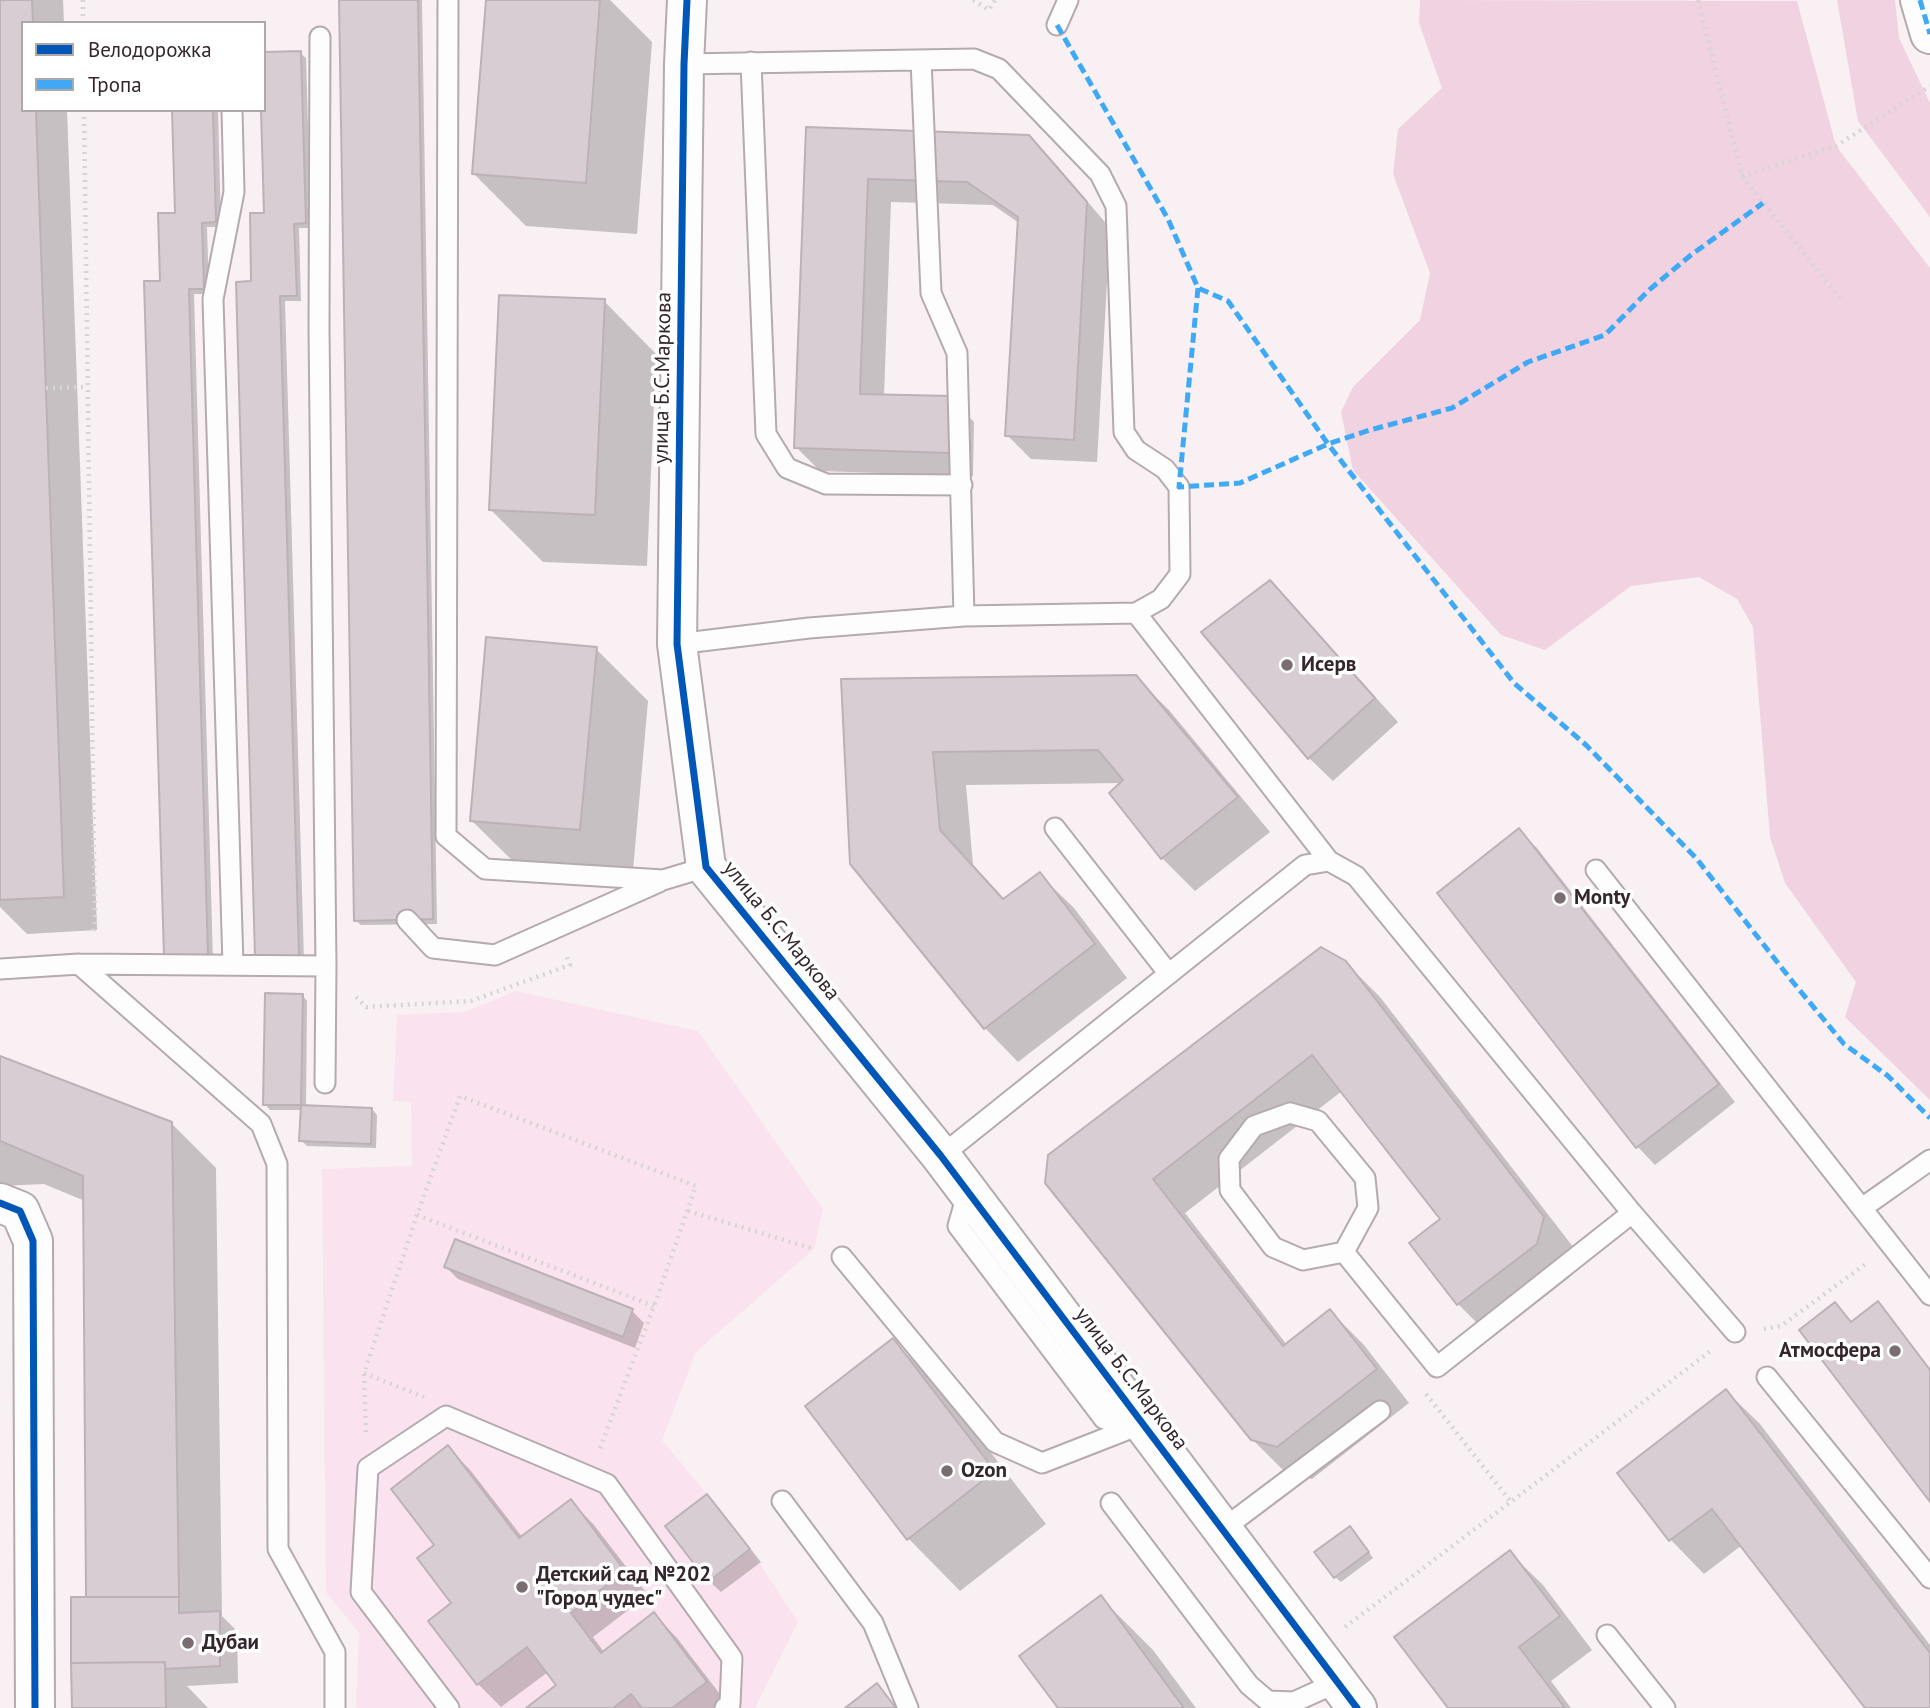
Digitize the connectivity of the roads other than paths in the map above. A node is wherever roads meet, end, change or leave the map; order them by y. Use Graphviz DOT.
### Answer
graph roads {
  1 [pos="448,0"];
  2 [pos="687,0"];
  3 [pos="1068,0"];
  4 [pos="1920,0"];
  5 [pos="1056,25"];
  6 [pos="1930,34"];
  7 [pos="320,37"];
  8 [pos="921,60"];
  9 [pos="751,62"];
  10 [pos="684,64"];
  11 [pos="232,112"];
  12 [pos="962,485"];
  13 [pos="1136,613"];
  14 [pos="964,616"];
  15 [pos="677,644"];
  16 [pos="1055,828"];
  17 [pos="1329,861"];
  18 [pos="706,867"];
  19 [pos="1596,870"];
  20 [pos="663,880"];
  21 [pos="407,920"];
  22 [pos="79,964"];
  23 [pos="233,965"];
  24 [pos="326,966"];
  25 [pos="0,969"];
  26 [pos="1169,974"];
  27 [pos="325,1083"];
  28 [pos="941,1156"];
  29 [pos="1930,1160"];
  30 [pos="0,1203"];
  31 [pos="1862,1208"];
  32 [pos="1632,1213"];
  33 [pos="1344,1252"];
  34 [pos="842,1257"];
  35 [pos="1930,1295"];
  36 [pos="1735,1332"];
  37 [pos="1768,1377"];
  38 [pos="1380,1411"];
  39 [pos="1142,1424"];
  40 [pos="782,1501"];
  41 [pos="1111,1503"];
  42 [pos="1223,1530"];
  43 [pos="1930,1578"];
  44 [pos="1607,1635"];
  45 [pos="1347,1695"];
  46 [pos="35,1708"];
  47 [pos="335,1708"];
  48 [pos="449,1708"];
  49 [pos="725,1708"];
  50 [pos="908,1708"];
  51 [pos="1665,1708"];
  1 -- 20 [label="lane"];
  2 -- 10 [label="street, улица Б.С.Маркова"];
  3 -- 5 [label="lane"];
  4 -- 6 [label="street"];
  7 -- 24 [label="lane"];
  8 -- 9 [label="lane"];
  8 -- 12 [label="lane"];
  8 -- 13 [label="lane"];
  9 -- 10 [label="lane"];
  9 -- 12 [label="lane"];
  10 -- 15 [label="street, улица Б.С.Маркова"];
  11 -- 23 [label="lane"];
  12 -- 14 [label="lane"];
  13 -- 14 [label="lane"];
  13 -- 17 [label="lane"];
  14 -- 15 [label="lane"];
  15 -- 18 [label="street, улица Б.С.Маркова"];
  16 -- 26 [label="lane"];
  17 -- 26 [label="lane"];
  17 -- 32 [label="lane"];
  18 -- 20 [label="lane"];
  18 -- 28 [label="street, улица Б.С.Маркова"];
  19 -- 31 [label="lane"];
  20 -- 21 [label="lane"];
  22 -- 23 [label="lane"];
  22 -- 25 [label="lane"];
  22 -- 47 [label="lane"];
  23 -- 24 [label="lane"];
  24 -- 27 [label="lane"];
  26 -- 28 [label="lane"];
  28 -- 39 [label="street, улица Б.С.Маркова"];
  29 -- 31 [label="lane"];
  30 -- 46 [label="street"];
  31 -- 35 [label="lane"];
  32 -- 33 [label="lane"];
  32 -- 36 [label="lane"];
  33 -- 33 [label="lane"];
  34 -- 39 [label="lane"];
  37 -- 43 [label="lane"];
  38 -- 42 [label="lane"];
  39 -- 42 [label="street, улица Б.С.Маркова"];
  40 -- 50 [label="lane"];
  41 -- 45 [label="lane"];
  42 -- 45 [label="street, улица Б.С.Маркова"];
  44 -- 51 [label="lane"];
  48 -- 49 [label="lane"];
}
